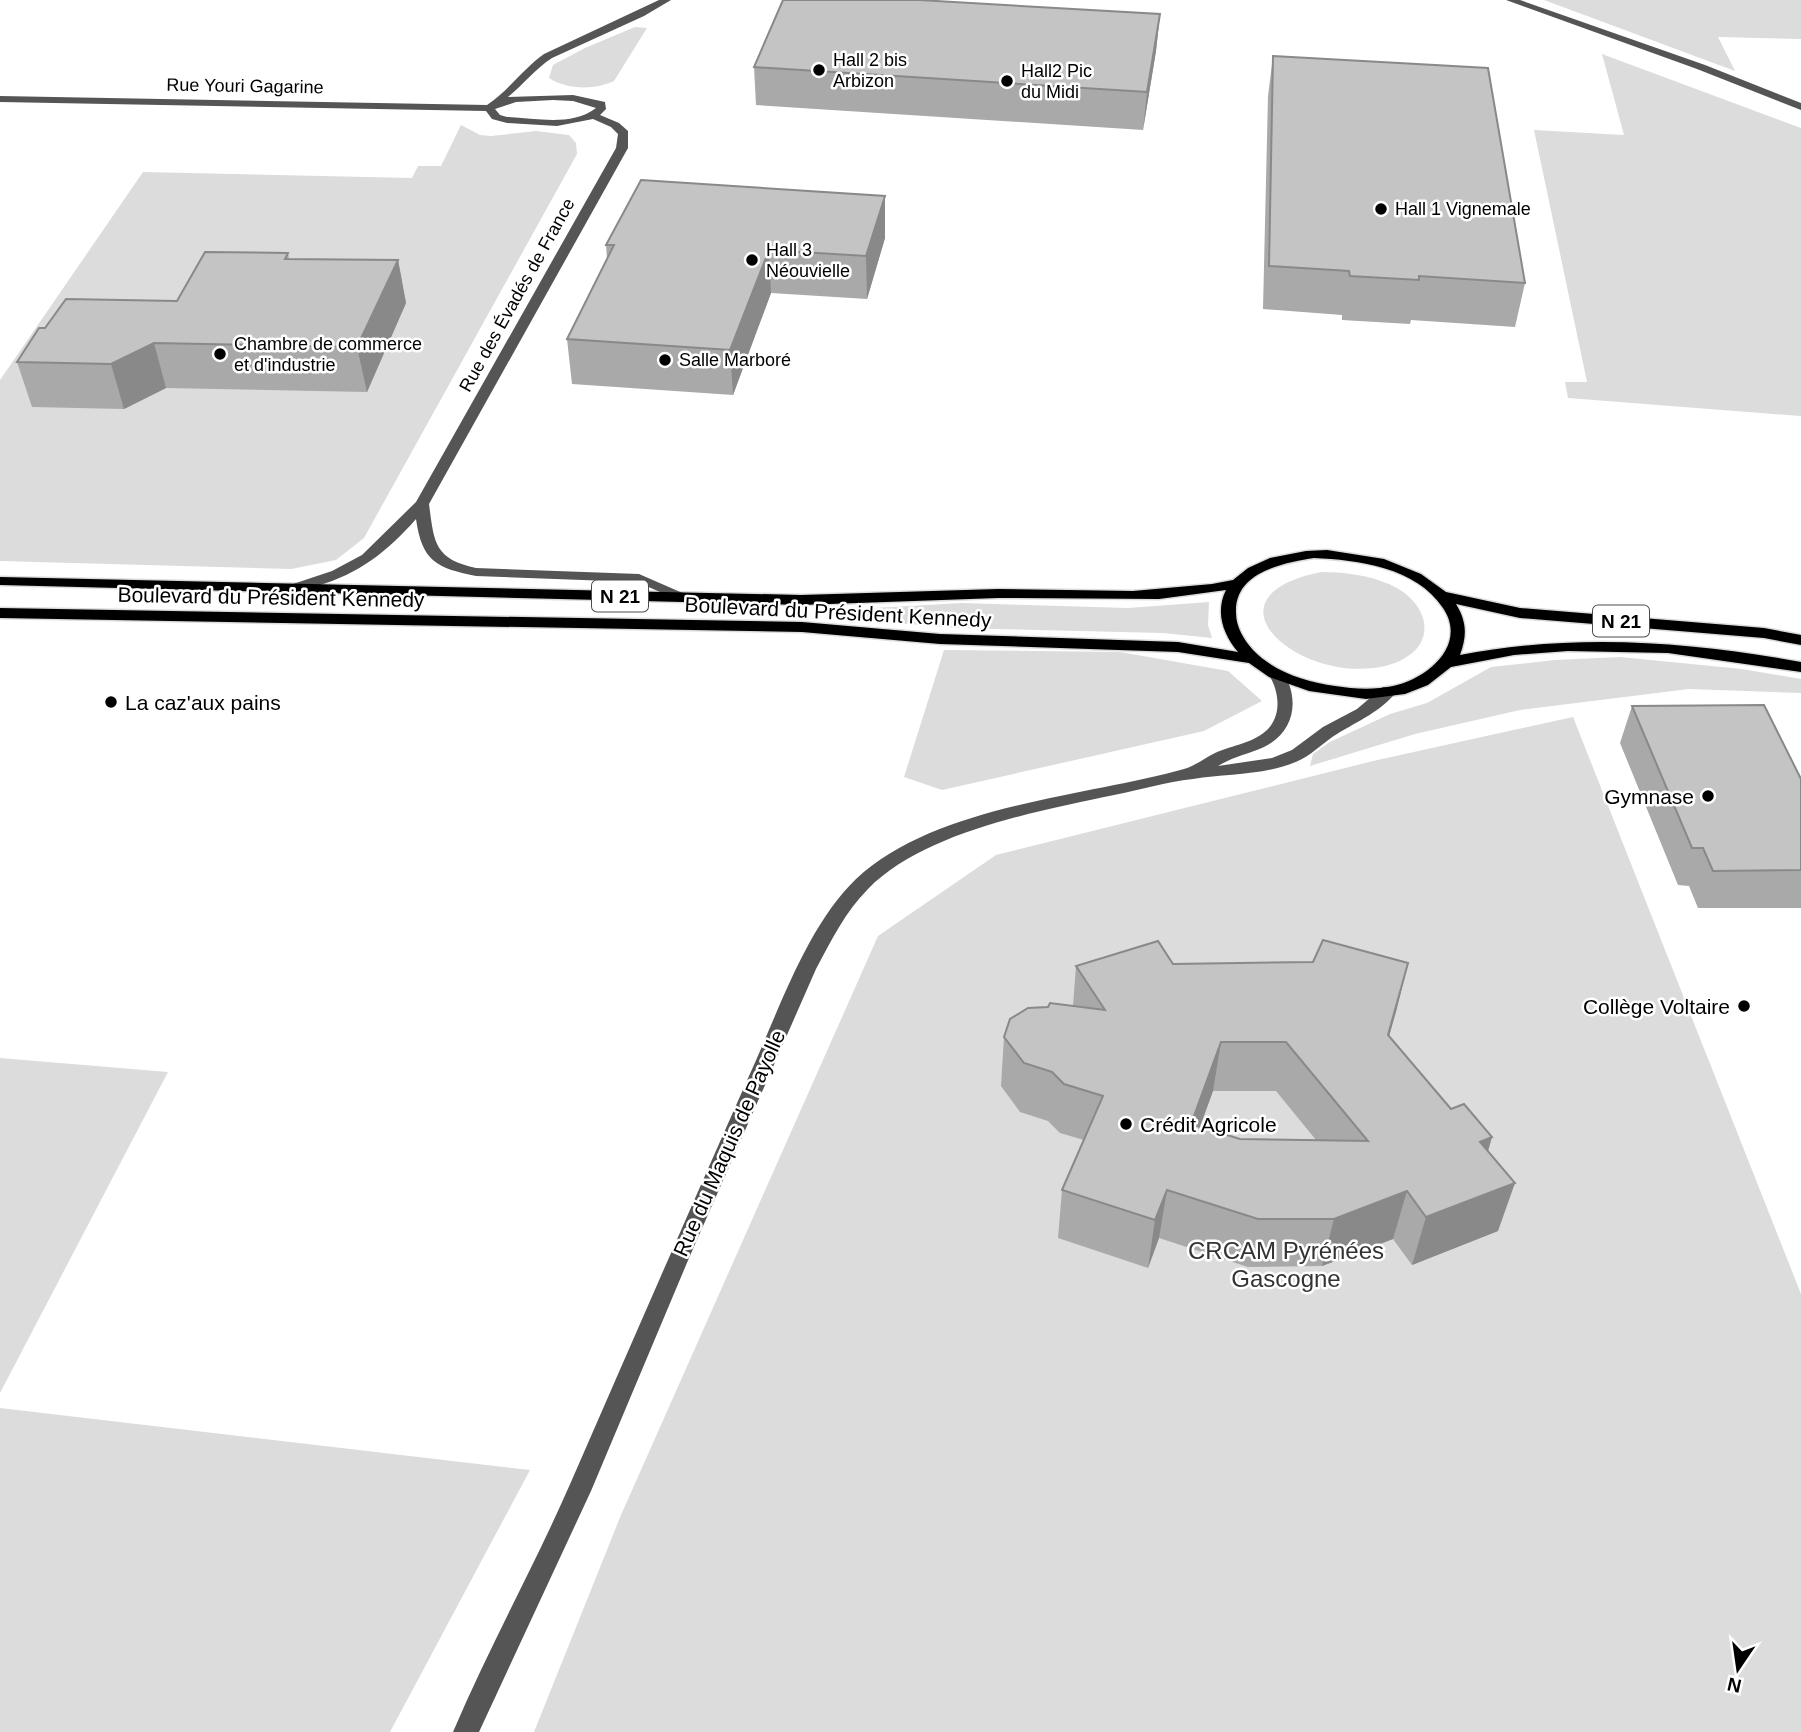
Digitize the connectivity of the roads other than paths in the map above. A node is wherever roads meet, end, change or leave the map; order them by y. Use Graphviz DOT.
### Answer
graph roads {
  1 [pos="649,0"];
  2 [pos="666,0"];
  3 [pos="1511,0"];
  4 [pos="641,14"];
  5 [pos="530,74"];
  6 [pos="563,97"];
  7 [pos="0,99"];
  8 [pos="492,106"];
  9 [pos="1801,107"];
  10 [pos="594,116"];
  11 [pos="422,504"];
  12 [pos="0,582"];
  13 [pos="1238,583"];
  14 [pos="295,588"];
  15 [pos="1442,596"];
  16 [pos="686,598"];
  17 [pos="0,612"];
  18 [pos="1801,640"];
  19 [pos="1253,659"];
  20 [pos="1450,662"];
  21 [pos="1801,667"];
  22 [pos="1277,675"];
  23 [pos="1389,691"];
  24 [pos="1194,773"];
  25 [pos="466,1732"];
  1 -- 4 [label="street"];
  2 -- 4 [label="street"];
  3 -- 9 [label="street"];
  4 -- 5 [label="street"];
  5 -- 6 [label="street"];
  5 -- 8 [label="street"];
  6 -- 8 [label="street"];
  6 -- 10 [label="street"];
  7 -- 8 [label="street, Rue Youri Gagarine"];
  8 -- 10 [label="street"];
  10 -- 11 [label="street, Rue des Évadés de France"];
  11 -- 14 [label="street, Rue des Évadés de France"];
  11 -- 16 [label="street"];
  12 -- 14 [label="main road, Boulevard du Président Kennedy / N 21"];
  13 -- 15 [label="main road"];
  13 -- 16 [label="main road, Boulevard du Président Kennedy / N 21"];
  13 -- 19 [label="main road"];
  14 -- 16 [label="main road, Boulevard du Président Kennedy / N 21"];
  15 -- 18 [label="main road, N 21"];
  15 -- 20 [label="main road"];
  17 -- 19 [label="main road, Boulevard du Président Kennedy / N 21"];
  19 -- 22 [label="main road"];
  20 -- 21 [label="main road, N 21"];
  20 -- 23 [label="main road"];
  22 -- 23 [label="main road"];
  22 -- 24 [label="street, Rue du Maquis de Payolle"];
  23 -- 24 [label="street, Rue du Maquis de Payolle"];
  24 -- 25 [label="street, Rue du Maquis de Payolle"];
}
